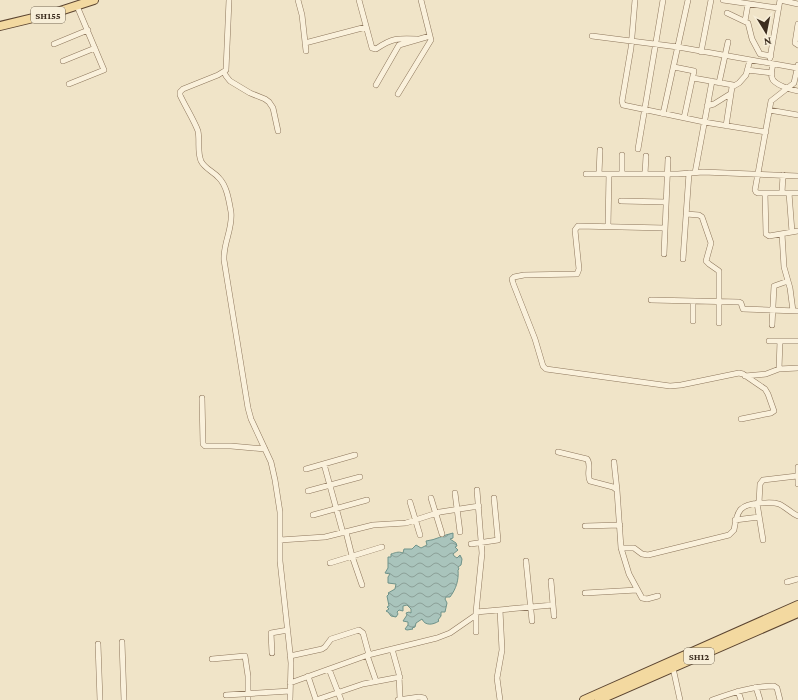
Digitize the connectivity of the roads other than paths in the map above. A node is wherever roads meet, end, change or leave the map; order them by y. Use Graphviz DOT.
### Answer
graph roads {
  1 [pos="94,0"];
  2 [pos="229,0"];
  3 [pos="298,0"];
  4 [pos="360,0"];
  5 [pos="421,0"];
  6 [pos="635,0"];
  7 [pos="663,0"];
  8 [pos="688,0"];
  9 [pos="711,0"];
  10 [pos="724,0"];
  11 [pos="780,0"];
  12 [pos="746,2"];
  13 [pos="80,3"];
  14 [pos="798,4"];
  15 [pos="778,8"];
  16 [pos="727,14"];
  17 [pos="745,21"];
  18 [pos="0,23"];
  19 [pos="798,24"];
  20 [pos="0,26"];
  21 [pos="366,27"];
  22 [pos="88,30"];
  23 [pos="430,36"];
  24 [pos="592,36"];
  25 [pos="417,39"];
  26 [pos="632,40"];
  27 [pos="728,42"];
  28 [pos="305,43"];
  29 [pos="54,44"];
  30 [pos="655,44"];
  31 [pos="798,45"];
  32 [pos="678,47"];
  33 [pos="95,48"];
  34 [pos="306,51"];
  35 [pos="701,52"];
  36 [pos="724,56"];
  37 [pos="771,56"];
  38 [pos="750,60"];
  39 [pos="63,61"];
  40 [pos="771,64"];
  41 [pos="798,66"];
  42 [pos="674,67"];
  43 [pos="747,70"];
  44 [pos="224,72"];
  45 [pos="772,73"];
  46 [pos="693,78"];
  47 [pos="712,81"];
  48 [pos="719,83"];
  49 [pos="69,84"];
  50 [pos="376,85"];
  51 [pos="733,86"];
  52 [pos="788,89"];
  53 [pos="798,91"];
  54 [pos="398,94"];
  55 [pos="730,94"];
  56 [pos="707,106"];
  57 [pos="645,110"];
  58 [pos="770,110"];
  59 [pos="663,114"];
  60 [pos="798,115"];
  61 [pos="684,118"];
  62 [pos="704,122"];
  63 [pos="726,126"];
  64 [pos="278,131"];
  65 [pos="766,132"];
  66 [pos="638,149"];
  67 [pos="600,150"];
  68 [pos="622,155"];
  69 [pos="646,156"];
  70 [pos="668,159"];
  71 [pos="692,173"];
  72 [pos="586,174"];
  73 [pos="599,174"];
  74 [pos="609,174"];
  75 [pos="622,174"];
  76 [pos="645,174"];
  77 [pos="668,174"];
  78 [pos="758,174"];
  79 [pos="783,175"];
  80 [pos="798,176"];
  81 [pos="765,193"];
  82 [pos="782,193"];
  83 [pos="789,193"];
  84 [pos="798,193"];
  85 [pos="621,201"];
  86 [pos="666,202"];
  87 [pos="686,214"];
  88 [pos="608,226"];
  89 [pos="665,228"];
  90 [pos="798,231"];
  91 [pos="792,232"];
  92 [pos="782,234"];
  93 [pos="664,254"];
  94 [pos="683,259"];
  95 [pos="788,281"];
  96 [pos="652,300"];
  97 [pos="693,300"];
  98 [pos="719,301"];
  99 [pos="772,310"];
  100 [pos="795,311"];
  101 [pos="693,321"];
  102 [pos="719,323"];
  103 [pos="772,325"];
  104 [pos="769,341"];
  105 [pos="780,341"];
  106 [pos="798,341"];
  107 [pos="798,368"];
  108 [pos="779,369"];
  109 [pos="745,376"];
  110 [pos="202,398"];
  111 [pos="741,419"];
  112 [pos="265,449"];
  113 [pos="558,452"];
  114 [pos="355,455"];
  115 [pos="614,462"];
  116 [pos="324,464"];
  117 [pos="798,467"];
  118 [pos="306,469"];
  119 [pos="797,476"];
  120 [pos="360,477"];
  121 [pos="798,484"];
  122 [pos="330,486"];
  123 [pos="477,490"];
  124 [pos="617,490"];
  125 [pos="308,491"];
  126 [pos="455,493"];
  127 [pos="430,498"];
  128 [pos="494,498"];
  129 [pos="367,500"];
  130 [pos="410,502"];
  131 [pos="758,503"];
  132 [pos="479,506"];
  133 [pos="337,509"];
  134 [pos="457,509"];
  135 [pos="435,513"];
  136 [pos="313,515"];
  137 [pos="798,516"];
  138 [pos="759,517"];
  139 [pos="416,520"];
  140 [pos="736,520"];
  141 [pos="620,524"];
  142 [pos="586,526"];
  143 [pos="344,532"];
  144 [pos="460,532"];
  145 [pos="442,534"];
  146 [pos="420,535"];
  147 [pos="280,540"];
  148 [pos="763,540"];
  149 [pos="482,543"];
  150 [pos="471,544"];
  151 [pos="382,547"];
  152 [pos="621,548"];
  153 [pos="352,556"];
  154 [pos="526,561"];
  155 [pos="330,563"];
  156 [pos="798,579"];
  157 [pos="550,581"];
  158 [pos="787,582"];
  159 [pos="362,585"];
  160 [pos="637,590"];
  161 [pos="585,593"];
  162 [pos="658,596"];
  163 [pos="553,605"];
  164 [pos="798,605"];
  165 [pos="530,607"];
  166 [pos="500,610"];
  167 [pos="798,613"];
  168 [pos="476,614"];
  169 [pos="554,616"];
  170 [pos="532,621"];
  171 [pos="288,630"];
  172 [pos="476,632"];
  173 [pos="122,642"];
  174 [pos="98,644"];
  175 [pos="392,649"];
  176 [pos="272,653"];
  177 [pos="368,655"];
  178 [pos="290,656"];
  179 [pos="212,659"];
  180 [pos="674,668"];
  181 [pos="329,669"];
  182 [pos="308,676"];
  183 [pos="400,677"];
  184 [pos="290,682"];
  185 [pos="376,682"];
  186 [pos="756,687"];
  187 [pos="290,691"];
  188 [pos="738,691"];
  189 [pos="338,692"];
  190 [pos="248,693"];
  191 [pos="226,695"];
  192 [pos="612,697"];
  193 [pos="399,699"];
  194 [pos="720,699"];
  195 [pos="100,700"];
  196 [pos="124,700"];
  197 [pos="248,700"];
  198 [pos="290,700"];
  199 [pos="316,700"];
  200 [pos="341,700"];
  201 [pos="425,700"];
  202 [pos="500,700"];
  203 [pos="584,700"];
  204 [pos="599,700"];
  205 [pos="680,700"];
  206 [pos="712,700"];
  207 [pos="741,700"];
  208 [pos="760,700"];
  209 [pos="780,700"];
  1 -- 13 [label="main road, SH155"];
  2 -- 44 [label="street"];
  3 -- 28 [label="street"];
  4 -- 21 [label="street"];
  5 -- 23 [label="street"];
  6 -- 26 [label="street"];
  7 -- 30 [label="street"];
  8 -- 32 [label="street"];
  9 -- 35 [label="street"];
  10 -- 12 [label="street"];
  11 -- 14 [label="street"];
  11 -- 15 [label="street"];
  12 -- 15 [label="street"];
  12 -- 17 [label="street"];
  13 -- 18 [label="main road, SH155"];
  13 -- 20 [label="main road, SH155"];
  13 -- 22 [label="street"];
  15 -- 37 [label="street"];
  16 -- 17 [label="street"];
  17 -- 37 [label="street"];
  19 -- 31 [label="street"];
  21 -- 25 [label="street"];
  21 -- 28 [label="street"];
  22 -- 29 [label="street"];
  22 -- 33 [label="street"];
  23 -- 25 [label="street"];
  23 -- 54 [label="street"];
  24 -- 26 [label="street"];
  25 -- 50 [label="street"];
  26 -- 30 [label="street"];
  26 -- 57 [label="street"];
  27 -- 36 [label="street"];
  28 -- 34 [label="street"];
  30 -- 32 [label="street"];
  30 -- 57 [label="street"];
  32 -- 35 [label="street"];
  32 -- 42 [label="street"];
  33 -- 39 [label="street"];
  33 -- 49 [label="street"];
  35 -- 36 [label="street"];
  36 -- 38 [label="street"];
  36 -- 48 [label="street"];
  37 -- 40 [label="street"];
  38 -- 40 [label="street"];
  38 -- 43 [label="street"];
  40 -- 41 [label="street"];
  40 -- 45 [label="street"];
  41 -- 52 [label="street"];
  42 -- 46 [label="street"];
  42 -- 59 [label="street"];
  43 -- 45 [label="street"];
  43 -- 51 [label="street"];
  44 -- 64 [label="street"];
  44 -- 112 [label="street"];
  45 -- 52 [label="street"];
  46 -- 47 [label="street"];
  46 -- 61 [label="street"];
  47 -- 48 [label="street"];
  47 -- 56 [label="street"];
  48 -- 51 [label="street"];
  51 -- 55 [label="street"];
  52 -- 53 [label="street"];
  52 -- 58 [label="street"];
  55 -- 56 [label="street"];
  55 -- 63 [label="street"];
  56 -- 62 [label="street"];
  57 -- 59 [label="street"];
  57 -- 66 [label="street"];
  58 -- 60 [label="street"];
  58 -- 65 [label="street"];
  59 -- 61 [label="street"];
  61 -- 62 [label="street"];
  62 -- 63 [label="street"];
  62 -- 71 [label="street"];
  63 -- 65 [label="street"];
  65 -- 78 [label="street"];
  67 -- 73 [label="street"];
  68 -- 75 [label="street"];
  69 -- 76 [label="street"];
  70 -- 77 [label="street"];
  71 -- 77 [label="street"];
  71 -- 78 [label="street"];
  71 -- 87 [label="street"];
  72 -- 73 [label="street"];
  73 -- 74 [label="street"];
  74 -- 75 [label="street"];
  74 -- 88 [label="street"];
  75 -- 76 [label="street"];
  76 -- 77 [label="street"];
  77 -- 86 [label="street"];
  78 -- 79 [label="street"];
  78 -- 81 [label="street"];
  79 -- 80 [label="street"];
  79 -- 82 [label="street"];
  81 -- 82 [label="street"];
  81 -- 92 [label="street"];
  82 -- 83 [label="street"];
  83 -- 84 [label="street"];
  83 -- 91 [label="street"];
  85 -- 86 [label="street"];
  86 -- 89 [label="street"];
  87 -- 94 [label="street"];
  87 -- 98 [label="street"];
  88 -- 89 [label="street"];
  88 -- 109 [label="street"];
  89 -- 93 [label="street"];
  90 -- 91 [label="street"];
  91 -- 92 [label="street"];
  92 -- 95 [label="street"];
  95 -- 99 [label="street"];
  95 -- 100 [label="street"];
  96 -- 97 [label="street"];
  97 -- 98 [label="street"];
  97 -- 101 [label="street"];
  98 -- 99 [label="street"];
  98 -- 102 [label="street"];
  99 -- 100 [label="street"];
  99 -- 103 [label="street"];
  104 -- 105 [label="street"];
  105 -- 106 [label="street"];
  105 -- 108 [label="street"];
  107 -- 108 [label="street"];
  108 -- 109 [label="street"];
  109 -- 111 [label="street"];
  110 -- 112 [label="street"];
  112 -- 147 [label="street"];
  113 -- 124 [label="street"];
  114 -- 116 [label="street"];
  115 -- 124 [label="street"];
  116 -- 118 [label="street"];
  116 -- 122 [label="street"];
  117 -- 119 [label="street"];
  119 -- 121 [label="street"];
  119 -- 131 [label="street"];
  120 -- 122 [label="street"];
  122 -- 125 [label="street"];
  122 -- 133 [label="street"];
  123 -- 132 [label="street"];
  124 -- 141 [label="street"];
  126 -- 134 [label="street"];
  127 -- 135 [label="street"];
  128 -- 149 [label="street"];
  129 -- 133 [label="street"];
  130 -- 139 [label="street"];
  131 -- 137 [label="street"];
  131 -- 138 [label="street"];
  131 -- 140 [label="street"];
  132 -- 134 [label="street"];
  132 -- 149 [label="street"];
  133 -- 136 [label="street"];
  133 -- 143 [label="street"];
  134 -- 135 [label="street"];
  134 -- 144 [label="street"];
  135 -- 139 [label="street"];
  135 -- 145 [label="street"];
  138 -- 140 [label="street"];
  138 -- 148 [label="street"];
  139 -- 143 [label="street"];
  139 -- 146 [label="street"];
  140 -- 152 [label="street"];
  141 -- 142 [label="street"];
  141 -- 152 [label="street"];
  143 -- 147 [label="street"];
  143 -- 153 [label="street"];
  147 -- 171 [label="street"];
  149 -- 150 [label="street"];
  149 -- 168 [label="street"];
  151 -- 153 [label="street"];
  152 -- 160 [label="street"];
  153 -- 155 [label="street"];
  153 -- 159 [label="street"];
  154 -- 165 [label="street"];
  156 -- 158 [label="street"];
  157 -- 163 [label="street"];
  160 -- 161 [label="street"];
  160 -- 162 [label="street"];
  163 -- 165 [label="street"];
  163 -- 169 [label="street"];
  164 -- 203 [label="main road"];
  165 -- 166 [label="street"];
  165 -- 170 [label="street"];
  166 -- 168 [label="street"];
  166 -- 202 [label="street"];
  167 -- 180 [label="main road, SH12"];
  168 -- 172 [label="street"];
  168 -- 175 [label="street"];
  171 -- 176 [label="street"];
  171 -- 178 [label="street"];
  173 -- 196 [label="street"];
  174 -- 195 [label="street"];
  175 -- 177 [label="street"];
  175 -- 183 [label="street"];
  177 -- 178 [label="street"];
  177 -- 181 [label="street"];
  177 -- 185 [label="street"];
  178 -- 184 [label="street"];
  179 -- 190 [label="street"];
  180 -- 192 [label="main road, SH12"];
  180 -- 205 [label="street"];
  181 -- 182 [label="street"];
  181 -- 189 [label="street"];
  182 -- 184 [label="street"];
  182 -- 199 [label="street"];
  183 -- 185 [label="street"];
  183 -- 193 [label="street"];
  184 -- 187 [label="street"];
  185 -- 189 [label="street"];
  186 -- 188 [label="street"];
  186 -- 208 [label="street"];
  186 -- 209 [label="street"];
  187 -- 190 [label="street"];
  187 -- 198 [label="street"];
  188 -- 194 [label="street"];
  188 -- 207 [label="street"];
  189 -- 199 [label="street"];
  189 -- 200 [label="street"];
  190 -- 191 [label="street"];
  190 -- 197 [label="street"];
  192 -- 204 [label="main road, SH12"];
  193 -- 201 [label="street"];
  194 -- 206 [label="street"];
}
